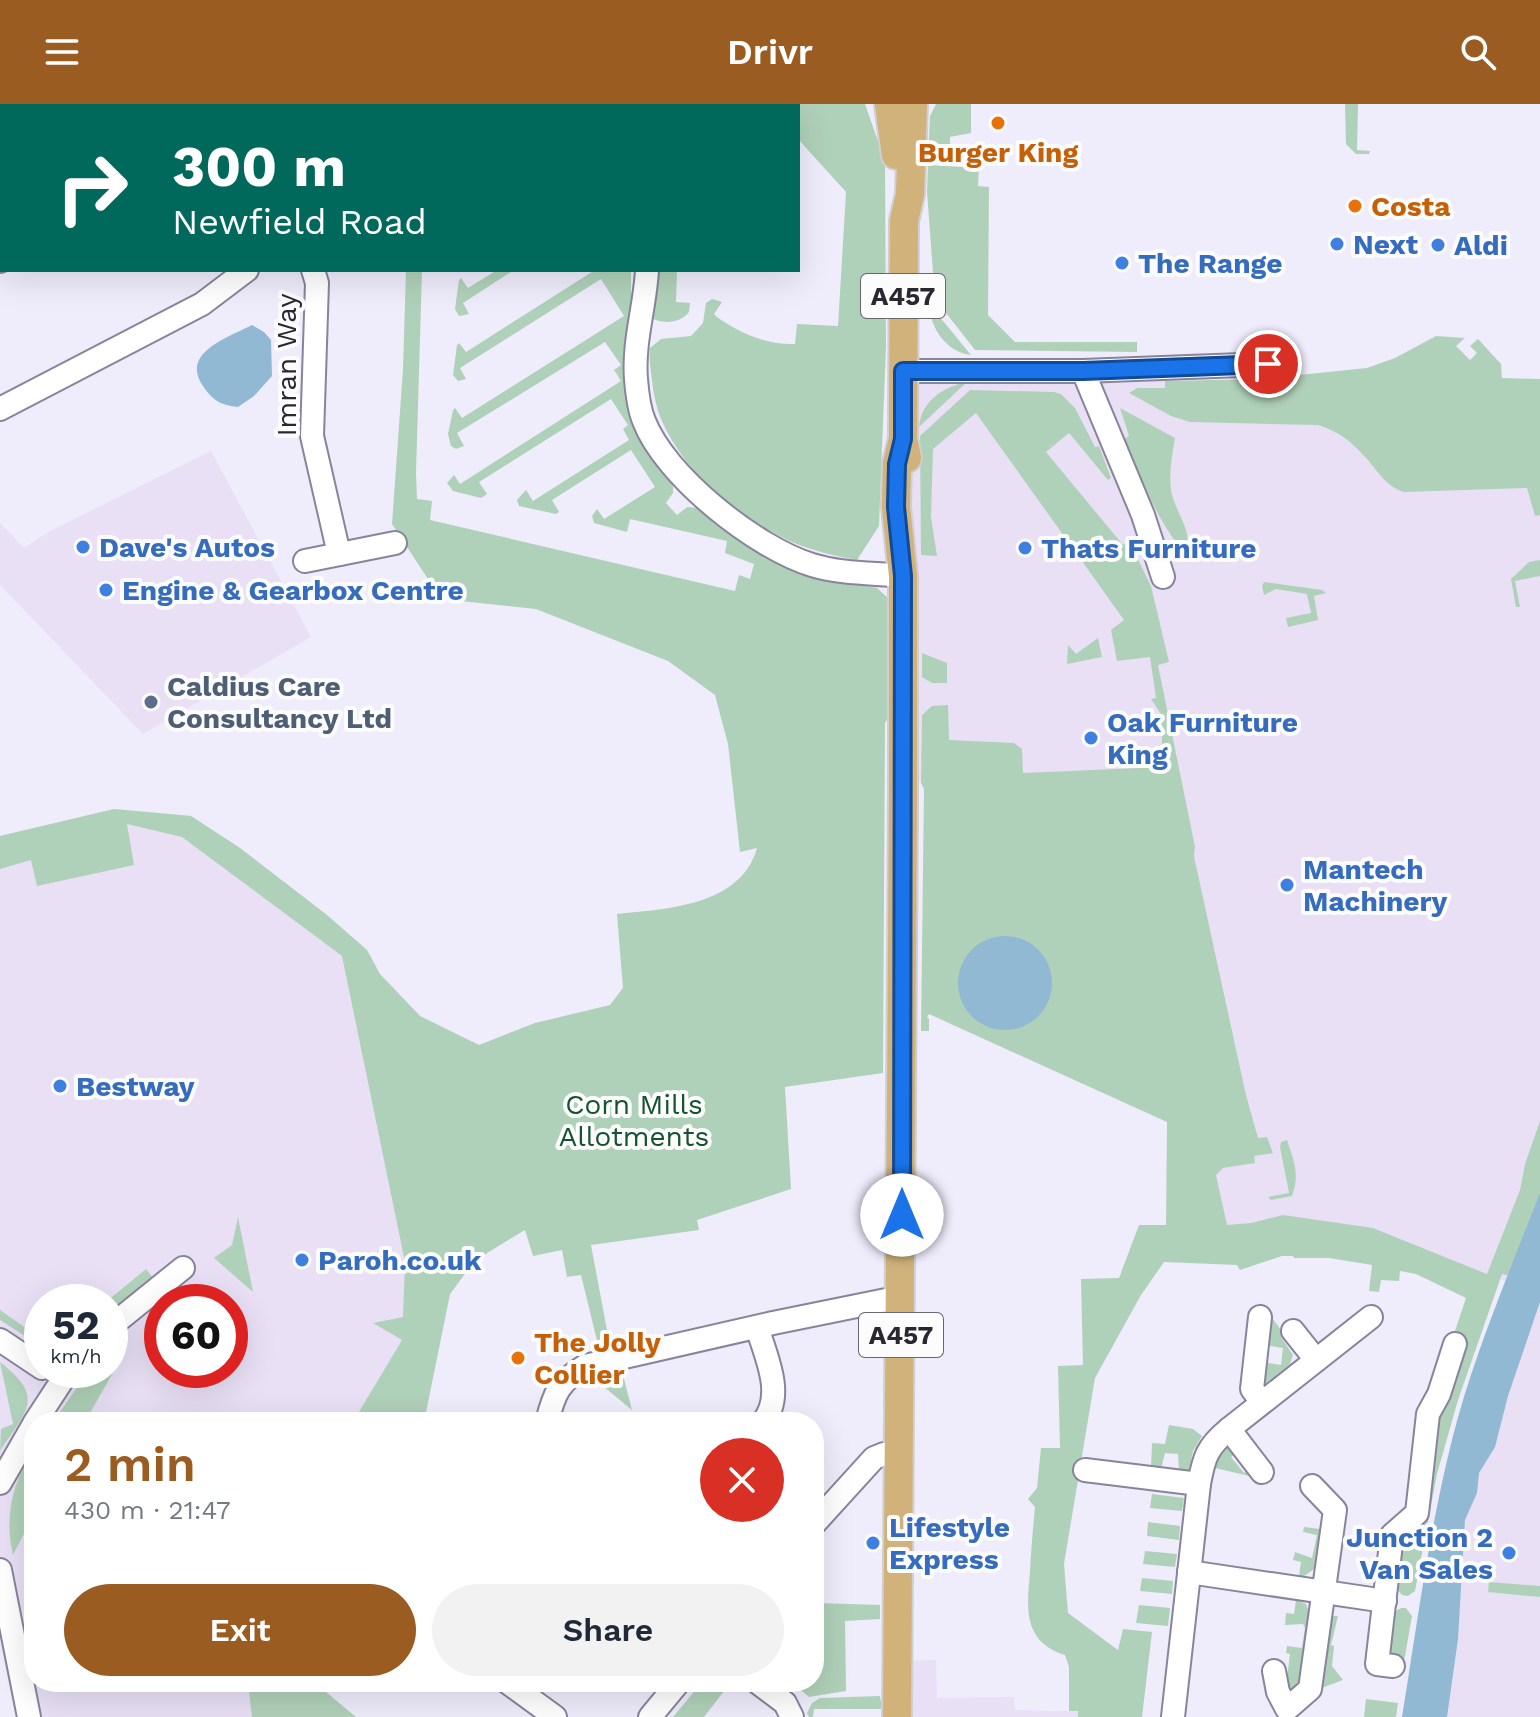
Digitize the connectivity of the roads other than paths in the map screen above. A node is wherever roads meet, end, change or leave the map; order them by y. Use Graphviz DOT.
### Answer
graph roads {
  1 [pos="889,104"];
  2 [pos="913,104"];
  3 [pos="904,221"];
  4 [pos="244,272"];
  5 [pos="314,272"];
  6 [pos="635,272"];
  7 [pos="647,272"];
  8 [pos="638,330"];
  9 [pos="1268,364"];
  10 [pos="903,371"];
  11 [pos="1083,371"];
  12 [pos="0,409"];
  13 [pos="395,543"];
  14 [pos="339,554"];
  15 [pos="305,561"];
  16 [pos="903,576"];
  17 [pos="1163,577"];
  18 [pos="183,1268"];
  19 [pos="901,1297"];
  20 [pos="128,1312"];
  21 [pos="1260,1317"];
  22 [pos="1371,1317"];
  23 [pos="757,1327"];
  24 [pos="1293,1331"];
  25 [pos="0,1340"];
  26 [pos="1455,1344"];
  27 [pos="24,1354"];
  28 [pos="1316,1360"];
  29 [pos="48,1388"];
  30 [pos="1262,1402"];
  31 [pos="39,1412"];
  32 [pos="550,1412"];
  33 [pos="769,1412"];
  34 [pos="1229,1429"];
  35 [pos="24,1442"];
  36 [pos="901,1455"];
  37 [pos="1085,1470"];
  38 [pos="1262,1472"];
  39 [pos="0,1483"];
  40 [pos="1199,1484"];
  41 [pos="1312,1486"];
  42 [pos="824,1513"];
  43 [pos="1189,1572"];
  44 [pos="1,1580"];
  45 [pos="1322,1592"];
  46 [pos="1385,1601"];
  47 [pos="1393,1666"];
  48 [pos="1274,1671"];
  49 [pos="521,1692"];
  50 [pos="671,1692"];
  51 [pos="770,1692"];
  52 [pos="897,1706"];
  53 [pos="29,1717"];
  54 [pos="555,1717"];
  55 [pos="650,1717"];
  56 [pos="792,1717"];
  57 [pos="1173,1717"];
  1 -- 3 [label="main road, A457"];
  2 -- 3 [label="main road, A457"];
  3 -- 10 [label="main road, A457"];
  4 -- 12 [label="street"];
  5 -- 14 [label="street, Imran Way"];
  6 -- 8 [label="street"];
  7 -- 8 [label="street"];
  8 -- 16 [label="street"];
  9 -- 11 [label="street"];
  10 -- 11 [label="street"];
  10 -- 16 [label="main road, A457"];
  11 -- 17 [label="street"];
  13 -- 14 [label="street"];
  14 -- 15 [label="street"];
  16 -- 19 [label="main road, A457"];
  18 -- 20 [label="street"];
  19 -- 23 [label="street"];
  19 -- 36 [label="main road, A457"];
  21 -- 30 [label="street"];
  22 -- 28 [label="street"];
  23 -- 32 [label="street"];
  23 -- 33 [label="street"];
  24 -- 28 [label="street"];
  25 -- 27 [label="street"];
  26 -- 46 [label="street"];
  28 -- 30 [label="street"];
  29 -- 31 [label="street"];
  30 -- 34 [label="street"];
  34 -- 38 [label="street"];
  34 -- 40 [label="street"];
  35 -- 39 [label="street"];
  36 -- 42 [label="street"];
  36 -- 52 [label="main road, A457"];
  37 -- 40 [label="street"];
  40 -- 43 [label="street"];
  41 -- 45 [label="street"];
  43 -- 45 [label="street"];
  43 -- 57 [label="street"];
  44 -- 53 [label="street"];
  45 -- 46 [label="street"];
  45 -- 48 [label="street"];
  46 -- 47 [label="street"];
  49 -- 54 [label="street"];
  50 -- 55 [label="street"];
  51 -- 56 [label="street"];
}
